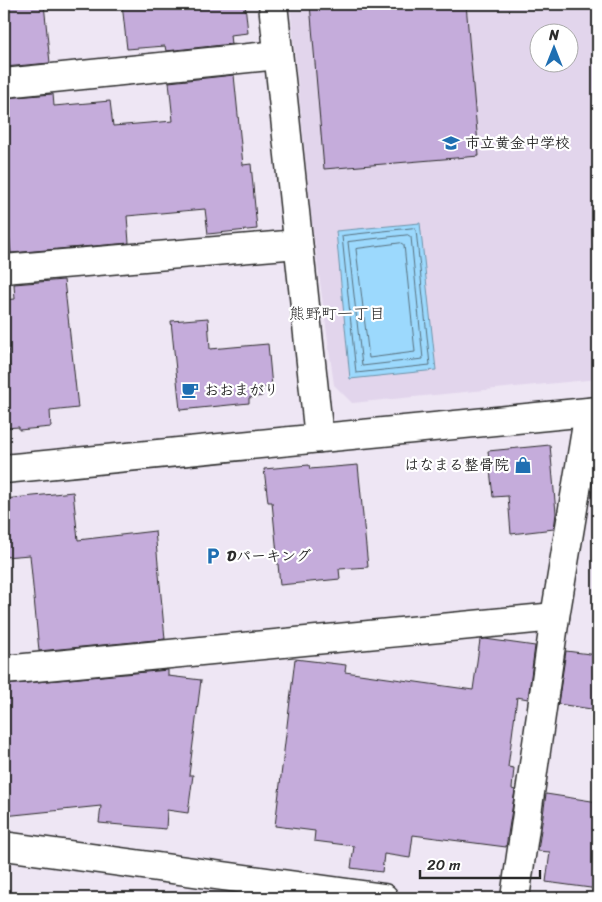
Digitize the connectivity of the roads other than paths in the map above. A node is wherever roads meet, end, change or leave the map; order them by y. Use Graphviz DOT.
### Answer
graph roads {
  1 [pos="273,4"];
  2 [pos="278,55"];
  3 [pos="4,83"];
  4 [pos="298,244"];
  5 [pos="4,269"];
  6 [pos="594,412"];
  7 [pos="319,438"];
  8 [pos="4,469"];
  9 [pos="555,617"];
  10 [pos="4,670"];
  11 [pos="4,846"];
  12 [pos="384,898"];
  13 [pos="515,898"];
  1 -- 2 [label="street"];
  2 -- 3 [label="street"];
  2 -- 4 [label="street"];
  4 -- 5 [label="street"];
  4 -- 7 [label="street"];
  6 -- 7 [label="street"];
  6 -- 9 [label="street"];
  7 -- 8 [label="street"];
  9 -- 10 [label="street"];
  9 -- 13 [label="street"];
  11 -- 12 [label="street"];
}
